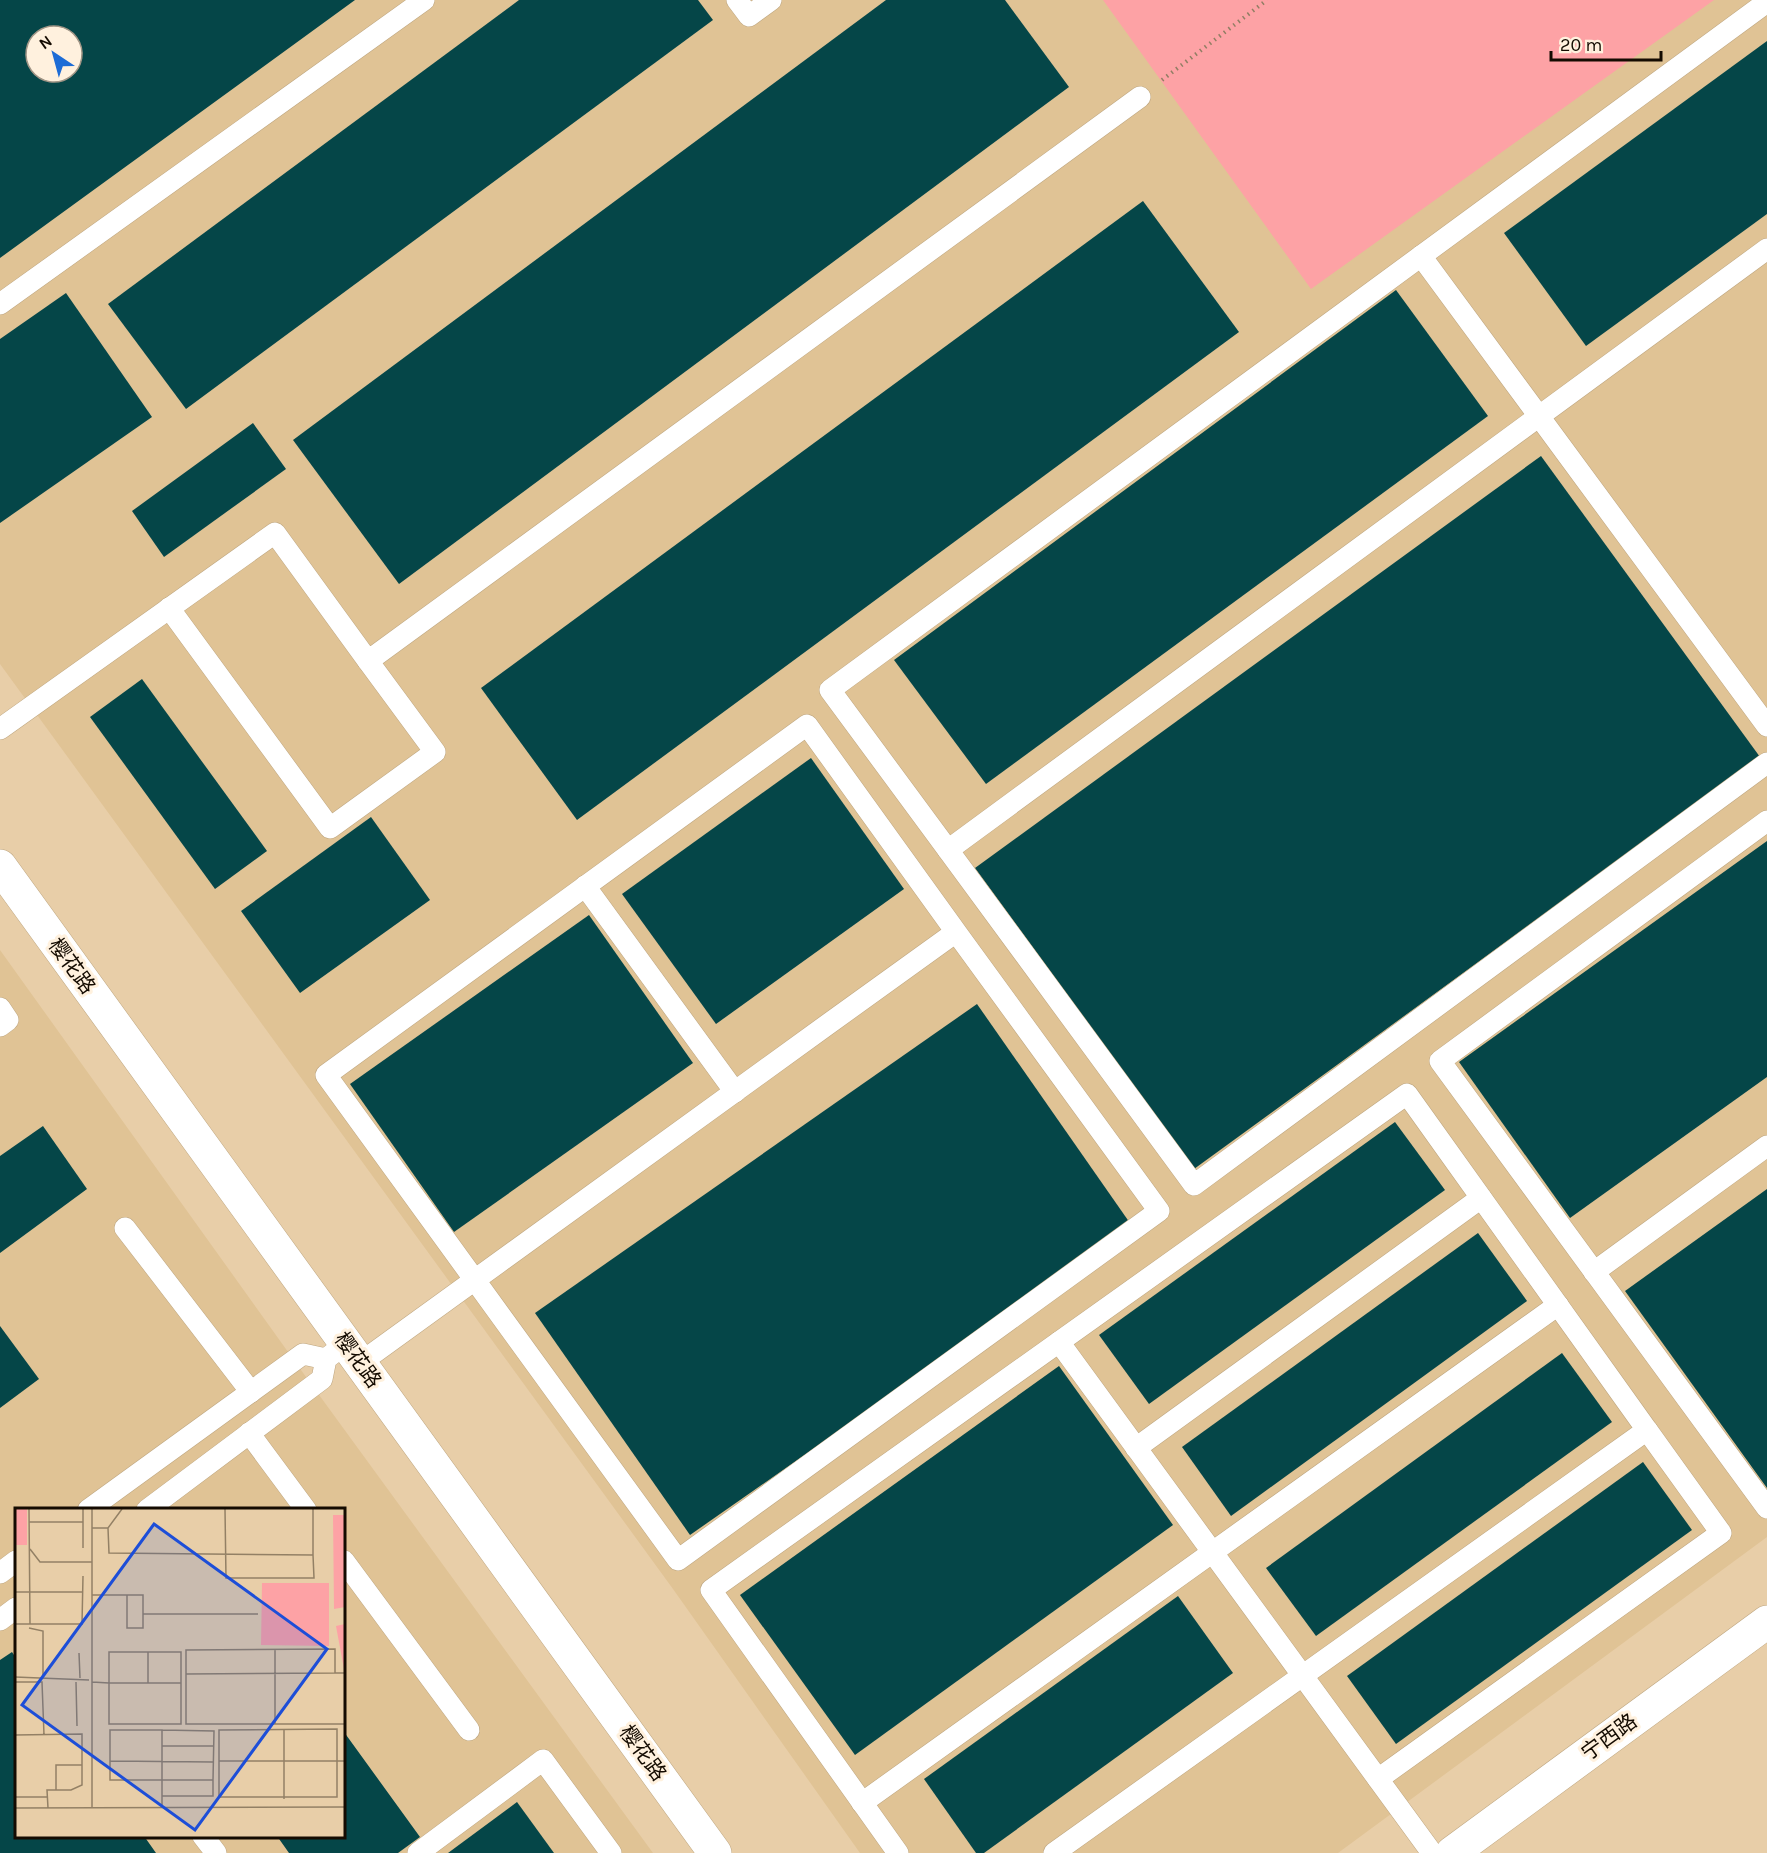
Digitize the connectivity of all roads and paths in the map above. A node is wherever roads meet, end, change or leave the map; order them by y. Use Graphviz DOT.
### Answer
graph roads {
  1 [pos="424,0"];
  2 [pos="737,0"];
  3 [pos="771,0"];
  4 [pos="1268,0"];
  5 [pos="1767,2"];
  6 [pos="1140,97"];
  7 [pos="1767,249"];
  8 [pos="1421,256"];
  9 [pos="0,304"];
  10 [pos="1539,416"];
  11 [pos="169,608"];
  12 [pos="368,661"];
  13 [pos="1767,726"];
  14 [pos="0,729"];
  15 [pos="1767,763"];
  16 [pos="1767,821"];
  17 [pos="948,850"];
  18 [pos="0,866"];
  19 [pos="585,886"];
  20 [pos="956,932"];
  21 [pos="0,1008"];
  22 [pos="0,1026"];
  23 [pos="735,1092"];
  24 [pos="1767,1146"];
  25 [pos="1481,1198"];
  26 [pos="125,1228"];
  27 [pos="1594,1272"];
  28 [pos="474,1280"];
  29 [pos="1558,1305"];
  30 [pos="1059,1342"];
  31 [pos="344,1355"];
  32 [pos="251,1392"];
  33 [pos="1647,1430"];
  34 [pos="249,1433"];
  35 [pos="1136,1448"];
  36 [pos="89,1508"];
  37 [pos="148,1508"];
  38 [pos="305,1508"];
  39 [pos="1767,1508"];
  40 [pos="1212,1551"];
  41 [pos="345,1562"];
  42 [pos="15,1609"];
  43 [pos="0,1620"];
  44 [pos="1767,1622"];
  45 [pos="1302,1675"];
  46 [pos="468,1730"];
  47 [pos="1378,1779"];
  48 [pos="862,1803"];
  49 [pos="205,1838"];
  50 [pos="216,1853"];
  51 [pos="418,1853"];
  52 [pos="611,1853"];
  53 [pos="715,1853"];
  54 [pos="898,1853"];
  55 [pos="1054,1853"];
  56 [pos="1432,1853"];
  57 [pos="1452,1853"];
  1 -- 9 [label="lane"];
  2 -- 3 [label="lane"];
  4 -- 6 [label="path"];
  5 -- 8 [label="lane"];
  6 -- 12 [label="lane"];
  7 -- 10 [label="lane"];
  8 -- 10 [label="lane"];
  8 -- 17 [label="lane"];
  10 -- 13 [label="lane"];
  10 -- 17 [label="lane"];
  11 -- 12 [label="lane"];
  11 -- 12 [label="lane"];
  11 -- 14 [label="lane"];
  15 -- 17 [label="lane"];
  16 -- 27 [label="lane"];
  18 -- 31 [label="street, 樱花路"];
  19 -- 20 [label="lane"];
  19 -- 23 [label="lane"];
  19 -- 28 [label="lane"];
  20 -- 23 [label="lane"];
  20 -- 28 [label="lane"];
  21 -- 22 [label="lane"];
  23 -- 28 [label="lane"];
  24 -- 27 [label="lane"];
  25 -- 29 [label="lane"];
  25 -- 30 [label="lane"];
  25 -- 35 [label="lane"];
  26 -- 32 [label="lane"];
  27 -- 39 [label="lane"];
  28 -- 31 [label="lane"];
  29 -- 33 [label="lane"];
  29 -- 40 [label="lane"];
  30 -- 35 [label="lane"];
  30 -- 48 [label="lane"];
  31 -- 32 [label="lane"];
  31 -- 34 [label="lane"];
  31 -- 53 [label="street, 樱花路"];
  32 -- 36 [label="lane"];
  33 -- 45 [label="lane"];
  33 -- 47 [label="lane"];
  34 -- 37 [label="lane"];
  34 -- 38 [label="lane"];
  35 -- 40 [label="lane"];
  40 -- 45 [label="lane"];
  40 -- 48 [label="lane"];
  41 -- 46 [label="lane"];
  42 -- 43 [label="lane"];
  44 -- 57 [label="street, 宁西路"];
  45 -- 47 [label="lane"];
  45 -- 55 [label="lane"];
  47 -- 56 [label="lane"];
  48 -- 54 [label="lane"];
  49 -- 50 [label="lane"];
  51 -- 52 [label="lane"];
}
